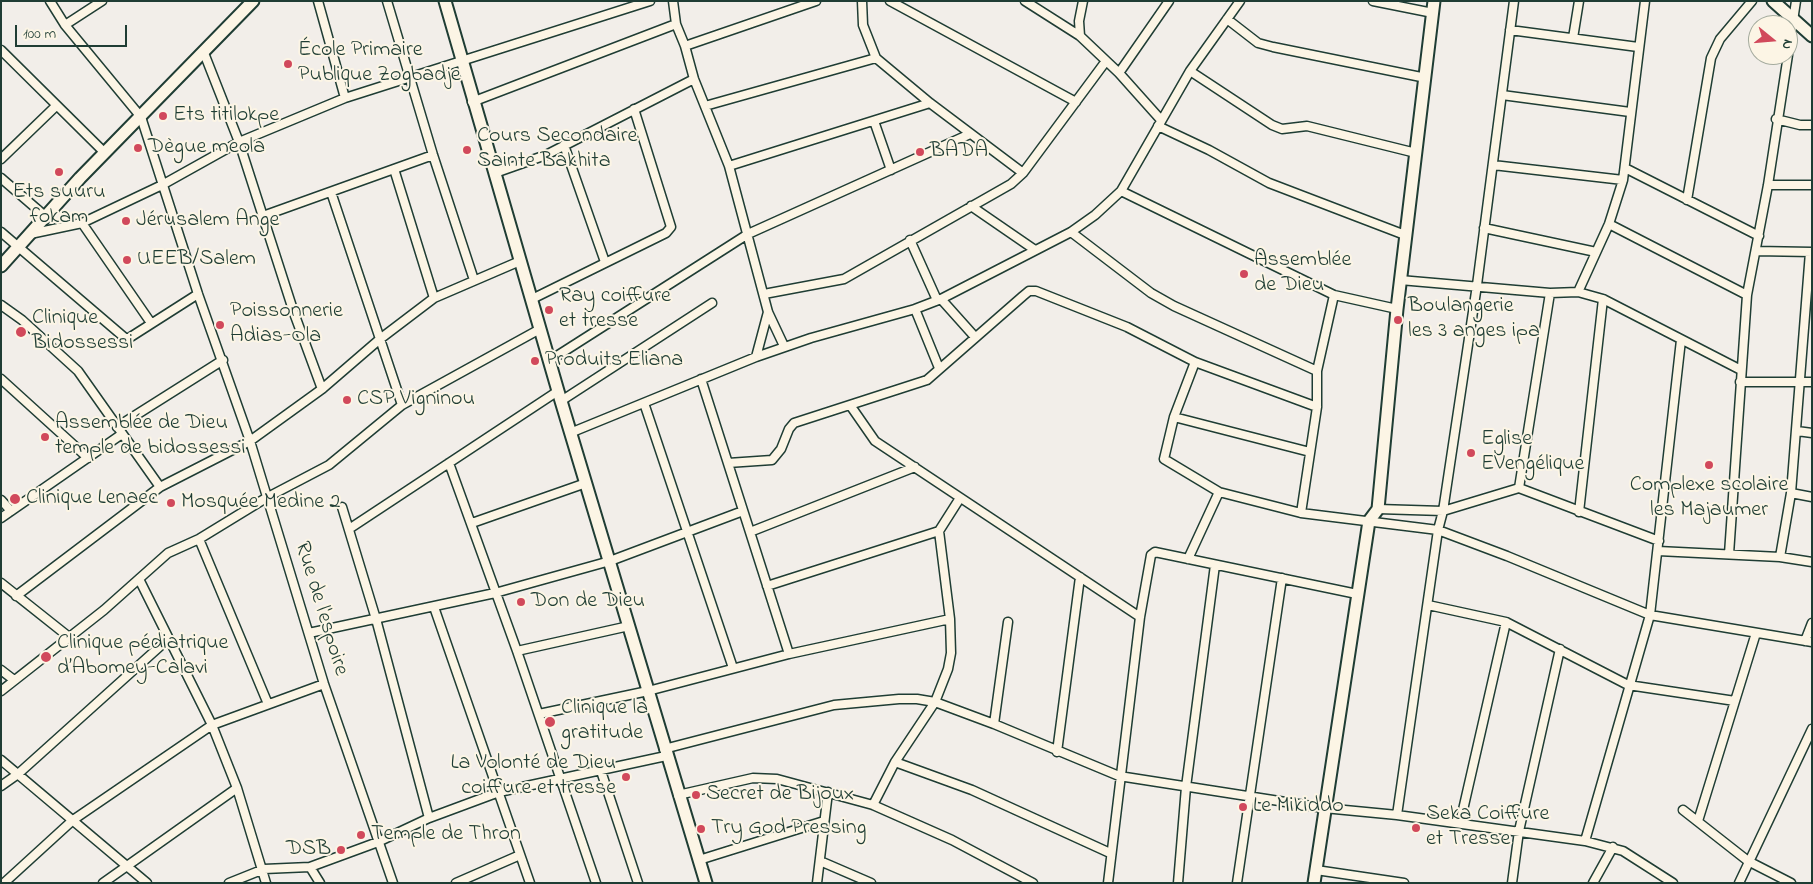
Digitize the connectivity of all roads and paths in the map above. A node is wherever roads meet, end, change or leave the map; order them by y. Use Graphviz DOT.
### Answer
graph roads {
  1 [pos="50,1"];
  2 [pos="102,1"];
  3 [pos="318,1"];
  4 [pos="387,1"];
  5 [pos="445,1"];
  6 [pos="650,1"];
  7 [pos="673,1"];
  8 [pos="816,1"];
  9 [pos="862,1"];
  10 [pos="890,1"];
  11 [pos="1025,1"];
  12 [pos="1083,1"];
  13 [pos="1169,1"];
  14 [pos="1240,1"];
  15 [pos="1373,1"];
  16 [pos="1434,1"];
  17 [pos="1514,1"];
  18 [pos="1579,1"];
  19 [pos="1645,1"];
  20 [pos="1752,1"];
  21 [pos="1773,1"];
  22 [pos="1796,1"];
  23 [pos="247,3"];
  24 [pos="1433,13"];
  25 [pos="1789,15"];
  26 [pos="1794,15"];
  27 [pos="1227,19"];
  28 [pos="1798,23"];
  29 [pos="676,24"];
  30 [pos="65,25"];
  31 [pos="1510,30"];
  32 [pos="1080,36"];
  33 [pos="1812,36"];
  34 [pos="1573,38"];
  35 [pos="685,46"];
  36 [pos="1638,47"];
  37 [pos="1,50"];
  38 [pos="204,53"];
  39 [pos="876,58"];
  40 [pos="460,60"];
  41 [pos="1106,61"];
  42 [pos="1786,65"];
  43 [pos="1190,71"];
  44 [pos="1119,73"];
  45 [pos="411,78"];
  46 [pos="1426,78"];
  47 [pos="694,79"];
  48 [pos="1502,95"];
  49 [pos="345,98"];
  50 [pos="472,102"];
  51 [pos="1076,102"];
  52 [pos="930,103"];
  53 [pos="56,106"];
  54 [pos="705,106"];
  55 [pos="634,109"];
  56 [pos="1630,112"];
  57 [pos="141,117"];
  58 [pos="1776,119"];
  59 [pos="874,121"];
  60 [pos="1160,123"];
  61 [pos="1812,125"];
  62 [pos="970,134"];
  63 [pos="239,142"];
  64 [pos="564,145"];
  65 [pos="105,153"];
  66 [pos="1416,153"];
  67 [pos="433,155"];
  68 [pos="1,160"];
  69 [pos="1492,165"];
  70 [pos="729,166"];
  71 [pos="1625,168"];
  72 [pos="394,169"];
  73 [pos="892,170"];
  74 [pos="1023,173"];
  75 [pos="495,174"];
  76 [pos="1,178"];
  77 [pos="1623,180"];
  78 [pos="162,185"];
  79 [pos="1768,185"];
  80 [pos="1812,185"];
  81 [pos="1121,191"];
  82 [pos="332,192"];
  83 [pos="1687,200"];
  84 [pos="971,206"];
  85 [pos="45,216"];
  86 [pos="263,216"];
  87 [pos="82,223"];
  88 [pos="1609,224"];
  89 [pos="1484,228"];
  90 [pos="1,232"];
  91 [pos="1071,232"];
  92 [pos="748,234"];
  93 [pos="28,235"];
  94 [pos="1405,235"];
  95 [pos="1759,236"];
  96 [pos="910,240"];
  97 [pos="19,246"];
  98 [pos="1035,250"];
  99 [pos="1756,251"];
  100 [pos="1596,252"];
  101 [pos="1811,252"];
  102 [pos="520,261"];
  103 [pos="605,262"];
  104 [pos="1,266"];
  105 [pos="474,280"];
  106 [pos="1400,280"];
  107 [pos="1477,285"];
  108 [pos="1578,292"];
  109 [pos="1550,293"];
  110 [pos="198,294"];
  111 [pos="764,294"];
  112 [pos="1334,295"];
  113 [pos="1747,295"];
  114 [pos="434,298"];
  115 [pos="1603,298"];
  116 [pos="532,299"];
  117 [pos="939,299"];
  118 [pos="712,302"];
  119 [pos="1,306"];
  120 [pos="1397,308"];
  121 [pos="915,309"];
  122 [pos="768,312"];
  123 [pos="151,323"];
  124 [pos="540,329"];
  125 [pos="975,337"];
  126 [pos="380,338"];
  127 [pos="1681,340"];
  128 [pos="784,346"];
  129 [pos="756,356"];
  130 [pos="222,360"];
  131 [pos="549,361"];
  132 [pos="1195,362"];
  133 [pos="939,368"];
  134 [pos="1741,370"];
  135 [pos="1317,371"];
  136 [pos="1,379"];
  137 [pos="701,379"];
  138 [pos="1740,382"];
  139 [pos="1799,382"];
  140 [pos="1812,382"];
  141 [pos="322,389"];
  142 [pos="559,396"];
  143 [pos="644,403"];
  144 [pos="402,405"];
  145 [pos="850,405"];
  146 [pos="1317,407"];
  147 [pos="1174,417"];
  148 [pos="117,427"];
  149 [pos="1797,431"];
  150 [pos="570,433"];
  151 [pos="1812,433"];
  152 [pos="122,434"];
  153 [pos="250,441"];
  154 [pos="1310,452"];
  155 [pos="88,458"];
  156 [pos="449,463"];
  157 [pos="728,463"];
  158 [pos="915,467"];
  159 [pos="586,483"];
  160 [pos="160,487"];
  161 [pos="1519,488"];
  162 [pos="1219,492"];
  163 [pos="1791,492"];
  164 [pos="1812,497"];
  165 [pos="266,498"];
  166 [pos="960,498"];
  167 [pos="1,500"];
  168 [pos="342,507"];
  169 [pos="1378,509"];
  170 [pos="11,511"];
  171 [pos="744,511"];
  172 [pos="1443,511"];
  173 [pos="1580,512"];
  174 [pos="1301,514"];
  175 [pos="1,518"];
  176 [pos="1369,521"];
  177 [pos="472,522"];
  178 [pos="349,529"];
  179 [pos="1438,530"];
  180 [pos="939,531"];
  181 [pos="687,532"];
  182 [pos="750,532"];
  183 [pos="199,539"];
  184 [pos="1658,541"];
  185 [pos="1658,551"];
  186 [pos="1729,554"];
  187 [pos="1780,558"];
  188 [pos="1188,559"];
  189 [pos="610,561"];
  190 [pos="1812,562"];
  191 [pos="1215,565"];
  192 [pos="1080,578"];
  193 [pos="1282,578"];
  194 [pos="139,579"];
  195 [pos="1,583"];
  196 [pos="767,586"];
  197 [pos="495,593"];
  198 [pos="1358,594"];
  199 [pos="16,596"];
  200 [pos="1428,605"];
  201 [pos="434,607"];
  202 [pos="1650,614"];
  203 [pos="1140,617"];
  204 [pos="376,619"];
  205 [pos="950,619"];
  206 [pos="1008,622"];
  207 [pos="1506,622"];
  208 [pos="1812,623"];
  209 [pos="629,626"];
  210 [pos="310,633"];
  211 [pos="1756,633"];
  212 [pos="69,637"];
  213 [pos="167,640"];
  214 [pos="1809,641"];
  215 [pos="1560,649"];
  216 [pos="517,651"];
  217 [pos="789,654"];
  218 [pos="733,668"];
  219 [pos="1,670"];
  220 [pos="14,680"];
  221 [pos="324,684"];
  222 [pos="1628,685"];
  223 [pos="1,691"];
  224 [pos="648,691"];
  225 [pos="1735,701"];
  226 [pos="935,702"];
  227 [pos="268,704"];
  228 [pos="539,714"];
  229 [pos="994,724"];
  230 [pos="212,725"];
  231 [pos="1812,729"];
  232 [pos="665,752"];
  233 [pos="1057,752"];
  234 [pos="1,760"];
  235 [pos="895,762"];
  236 [pos="601,771"];
  237 [pos="18,774"];
  238 [pos="1119,776"];
  239 [pos="561,780"];
  240 [pos="1,786"];
  241 [pos="1186,787"];
  242 [pos="237,788"];
  243 [pos="498,792"];
  244 [pos="828,792"];
  245 [pos="678,795"];
  246 [pos="1249,798"];
  247 [pos="873,805"];
  248 [pos="1324,808"];
  249 [pos="1683,810"];
  250 [pos="1397,815"];
  251 [pos="429,818"];
  252 [pos="73,820"];
  253 [pos="824,821"];
  254 [pos="1698,821"];
  255 [pos="1460,823"];
  256 [pos="1519,831"];
  257 [pos="1585,841"];
  258 [pos="378,842"];
  259 [pos="1613,847"];
  260 [pos="1110,853"];
  261 [pos="520,855"];
  262 [pos="699,860"];
  263 [pos="820,861"];
  264 [pos="1748,861"];
  265 [pos="128,866"];
  266 [pos="310,867"];
  267 [pos="264,869"];
  268 [pos="1316,870"];
  269 [pos="1028,882"];
  270 [pos="4,883"];
  271 [pos="103,883"];
  272 [pos="146,883"];
  273 [pos="228,883"];
  274 [pos="266,883"];
  275 [pos="320,883"];
  276 [pos="393,883"];
  277 [pos="456,883"];
  278 [pos="530,883"];
  279 [pos="596,883"];
  280 [pos="638,883"];
  281 [pos="706,883"];
  282 [pos="817,883"];
  283 [pos="871,883"];
  284 [pos="1108,883"];
  285 [pos="1178,883"];
  286 [pos="1236,883"];
  287 [pos="1314,883"];
  288 [pos="1404,883"];
  289 [pos="1512,883"];
  290 [pos="1593,883"];
  291 [pos="1673,883"];
  292 [pos="1739,883"];
  293 [pos="1791,883"];
  1 -- 30 [label="street"];
  2 -- 30 [label="street"];
  3 -- 49 [label="street"];
  4 -- 45 [label="street"];
  5 -- 40 [label="main road"];
  6 -- 40 [label="street"];
  7 -- 29 [label="street"];
  8 -- 35 [label="street"];
  9 -- 39 [label="street"];
  10 -- 51 [label="street"];
  11 -- 32 [label="street"];
  12 -- 32 [label="street"];
  13 -- 44 [label="street"];
  14 -- 27 [label="street"];
  15 -- 24 [label="street"];
  16 -- 24 [label="main road"];
  17 -- 31 [label="street"];
  18 -- 34 [label="street"];
  19 -- 36 [label="street"];
  20 -- 83 [label="street"];
  21 -- 25 [label="main road"];
  22 -- 26 [label="street"];
  23 -- 38 [label="main road"];
  24 -- 46 [label="main road"];
  27 -- 43 [label="street"];
  27 -- 46 [label="street"];
  28 -- 33 [label="main road"];
  29 -- 35 [label="street"];
  29 -- 50 [label="street"];
  30 -- 57 [label="street"];
  31 -- 34 [label="street"];
  31 -- 48 [label="street"];
  32 -- 41 [label="street"];
  34 -- 36 [label="street"];
  35 -- 47 [label="street"];
  36 -- 56 [label="street"];
  37 -- 53 [label="street"];
  38 -- 57 [label="main road"];
  38 -- 63 [label="street"];
  39 -- 52 [label="street"];
  39 -- 54 [label="street"];
  40 -- 45 [label="street"];
  40 -- 50 [label="main road"];
  41 -- 44 [label="street"];
  41 -- 51 [label="street"];
  42 -- 58 [label="street"];
  43 -- 60 [label="street"];
  43 -- 66 [label="street"];
  44 -- 60 [label="street"];
  45 -- 49 [label="street"];
  45 -- 67 [label="street"];
  46 -- 66 [label="main road"];
  47 -- 54 [label="street"];
  47 -- 55 [label="street"];
  48 -- 56 [label="street"];
  48 -- 69 [label="street"];
  49 -- 63 [label="street"];
  50 -- 75 [label="main road"];
  51 -- 74 [label="street"];
  52 -- 59 [label="street"];
  52 -- 62 [label="street"];
  53 -- 65 [label="street"];
  53 -- 68 [label="street"];
  54 -- 70 [label="street"];
  55 -- 64 [label="street"];
  55 -- 103 [label="street"];
  56 -- 71 [label="street"];
  57 -- 65 [label="main road"];
  57 -- 78 [label="street, Rue de l'espoire"];
  58 -- 61 [label="street"];
  58 -- 79 [label="street"];
  59 -- 70 [label="street"];
  59 -- 73 [label="street"];
  60 -- 81 [label="street"];
  60 -- 94 [label="street"];
  62 -- 73 [label="street"];
  62 -- 74 [label="street"];
  63 -- 78 [label="street"];
  63 -- 86 [label="street"];
  64 -- 75 [label="street"];
  64 -- 103 [label="street"];
  65 -- 85 [label="main road"];
  66 -- 94 [label="main road"];
  67 -- 72 [label="street"];
  67 -- 105 [label="street"];
  69 -- 77 [label="street"];
  69 -- 89 [label="street"];
  70 -- 92 [label="street"];
  71 -- 77 [label="street"];
  71 -- 83 [label="street"];
  72 -- 82 [label="street"];
  72 -- 114 [label="street"];
  73 -- 92 [label="street"];
  74 -- 84 [label="street"];
  75 -- 102 [label="main road"];
  76 -- 85 [label="street"];
  77 -- 88 [label="street"];
  78 -- 87 [label="street"];
  78 -- 110 [label="street, Rue de l'espoire"];
  79 -- 80 [label="street"];
  79 -- 95 [label="street"];
  81 -- 91 [label="street"];
  81 -- 112 [label="street"];
  82 -- 86 [label="street"];
  82 -- 126 [label="street"];
  83 -- 95 [label="street"];
  84 -- 96 [label="street"];
  84 -- 98 [label="street"];
  85 -- 93 [label="main road"];
  86 -- 141 [label="street"];
  87 -- 93 [label="street"];
  87 -- 123 [label="street"];
  88 -- 100 [label="street"];
  88 -- 113 [label="street"];
  89 -- 100 [label="street"];
  89 -- 107 [label="street"];
  90 -- 97 [label="street"];
  91 -- 98 [label="street"];
  91 -- 135 [label="street"];
  92 -- 111 [label="street"];
  92 -- 131 [label="street"];
  93 -- 97 [label="main road"];
  94 -- 106 [label="main road"];
  95 -- 99 [label="street"];
  96 -- 111 [label="street"];
  96 -- 117 [label="street"];
  97 -- 104 [label="main road"];
  97 -- 123 [label="street"];
  98 -- 117 [label="street"];
  99 -- 101 [label="street"];
  99 -- 113 [label="street"];
  100 -- 108 [label="street"];
  101 -- 139 [label="street"];
  102 -- 105 [label="street"];
  102 -- 116 [label="main road"];
  103 -- 116 [label="street"];
  105 -- 114 [label="street"];
  106 -- 107 [label="street"];
  106 -- 120 [label="main road"];
  107 -- 109 [label="street"];
  107 -- 172 [label="street"];
  108 -- 109 [label="street"];
  108 -- 115 [label="street"];
  109 -- 161 [label="street"];
  110 -- 123 [label="street"];
  110 -- 130 [label="street, Rue de l'espoire"];
  111 -- 122 [label="street"];
  112 -- 120 [label="street"];
  112 -- 135 [label="street"];
  113 -- 134 [label="street"];
  114 -- 126 [label="street"];
  115 -- 127 [label="street"];
  115 -- 173 [label="street"];
  116 -- 124 [label="main road"];
  117 -- 121 [label="street"];
  117 -- 125 [label="street"];
  118 -- 142 [label="street"];
  119 -- 148 [label="street"];
  120 -- 169 [label="main road"];
  121 -- 128 [label="street"];
  121 -- 133 [label="street"];
  122 -- 128 [label="street"];
  122 -- 129 [label="street"];
  124 -- 131 [label="main road"];
  124 -- 144 [label="street"];
  125 -- 132 [label="street"];
  125 -- 133 [label="street"];
  126 -- 141 [label="street"];
  126 -- 144 [label="street"];
  127 -- 134 [label="street"];
  127 -- 184 [label="street"];
  128 -- 129 [label="street"];
  129 -- 137 [label="street"];
  130 -- 148 [label="street"];
  130 -- 153 [label="street, Rue de l'espoire"];
  131 -- 142 [label="main road"];
  132 -- 146 [label="street"];
  132 -- 147 [label="street"];
  133 -- 145 [label="street"];
  134 -- 138 [label="street"];
  135 -- 146 [label="street"];
  136 -- 155 [label="street"];
  137 -- 143 [label="street"];
  137 -- 157 [label="street"];
  138 -- 139 [label="street"];
  138 -- 186 [label="street"];
  139 -- 140 [label="street"];
  139 -- 149 [label="street"];
  141 -- 153 [label="street"];
  142 -- 150 [label="main road"];
  142 -- 156 [label="street"];
  143 -- 150 [label="street"];
  143 -- 181 [label="street"];
  144 -- 165 [label="street"];
  145 -- 157 [label="street"];
  145 -- 158 [label="street"];
  146 -- 154 [label="street"];
  147 -- 154 [label="street"];
  147 -- 162 [label="street"];
  148 -- 152 [label="street"];
  149 -- 151 [label="street"];
  149 -- 163 [label="street"];
  150 -- 159 [label="main road"];
  152 -- 155 [label="street"];
  152 -- 160 [label="street"];
  153 -- 160 [label="street"];
  153 -- 165 [label="street, Rue de l'espoire"];
  154 -- 174 [label="street"];
  155 -- 170 [label="street"];
  156 -- 177 [label="street"];
  156 -- 178 [label="street"];
  157 -- 171 [label="street"];
  158 -- 166 [label="street"];
  158 -- 182 [label="street"];
  159 -- 177 [label="street"];
  159 -- 189 [label="main road"];
  160 -- 199 [label="street"];
  161 -- 172 [label="street"];
  161 -- 173 [label="street"];
  162 -- 174 [label="street"];
  162 -- 188 [label="street"];
  163 -- 164 [label="street"];
  163 -- 187 [label="street"];
  165 -- 183 [label="street"];
  165 -- 210 [label="street, Rue de l'espoire"];
  166 -- 180 [label="street"];
  166 -- 192 [label="street"];
  167 -- 170 [label="street"];
  168 -- 178 [label="street"];
  169 -- 172 [label="street"];
  169 -- 176 [label="main road"];
  170 -- 175 [label="street"];
  171 -- 181 [label="street"];
  171 -- 182 [label="street"];
  172 -- 179 [label="street"];
  173 -- 184 [label="street"];
  174 -- 176 [label="street"];
  176 -- 179 [label="street"];
  176 -- 198 [label="main road"];
  177 -- 197 [label="street"];
  178 -- 204 [label="street"];
  179 -- 200 [label="street"];
  179 -- 202 [label="street"];
  180 -- 196 [label="street"];
  180 -- 205 [label="street"];
  181 -- 189 [label="street"];
  181 -- 218 [label="street"];
  182 -- 196 [label="street"];
  183 -- 194 [label="street"];
  183 -- 227 [label="street"];
  184 -- 185 [label="street"];
  185 -- 186 [label="street"];
  185 -- 202 [label="street"];
  186 -- 187 [label="street"];
  187 -- 190 [label="street"];
  188 -- 191 [label="street"];
  188 -- 203 [label="street"];
  189 -- 197 [label="street"];
  189 -- 209 [label="main road"];
  191 -- 193 [label="street"];
  191 -- 241 [label="street"];
  192 -- 203 [label="street"];
  192 -- 233 [label="street"];
  193 -- 198 [label="street"];
  193 -- 246 [label="street"];
  194 -- 212 [label="street"];
  194 -- 213 [label="street"];
  195 -- 199 [label="street"];
  196 -- 217 [label="street"];
  197 -- 201 [label="street"];
  197 -- 216 [label="street"];
  198 -- 248 [label="main road"];
  199 -- 212 [label="street"];
  200 -- 207 [label="street"];
  200 -- 250 [label="street"];
  201 -- 204 [label="street"];
  201 -- 243 [label="street"];
  202 -- 211 [label="street"];
  202 -- 222 [label="street"];
  203 -- 238 [label="street"];
  204 -- 210 [label="street"];
  204 -- 251 [label="street"];
  205 -- 217 [label="street"];
  205 -- 226 [label="street"];
  206 -- 229 [label="street"];
  207 -- 215 [label="street"];
  207 -- 255 [label="street"];
  208 -- 214 [label="street"];
  209 -- 216 [label="street"];
  209 -- 224 [label="main road"];
  210 -- 221 [label="street, Rue de l'espoire"];
  211 -- 214 [label="street"];
  211 -- 225 [label="street"];
  212 -- 220 [label="street"];
  213 -- 230 [label="street"];
  213 -- 237 [label="street"];
  215 -- 222 [label="street"];
  215 -- 256 [label="street"];
  216 -- 228 [label="street"];
  217 -- 218 [label="street"];
  218 -- 224 [label="street"];
  219 -- 220 [label="street"];
  220 -- 223 [label="street"];
  221 -- 227 [label="street"];
  221 -- 258 [label="street, Rue de l'espoire"];
  222 -- 225 [label="street"];
  222 -- 257 [label="street"];
  224 -- 228 [label="street"];
  224 -- 232 [label="main road"];
  225 -- 254 [label="street"];
  226 -- 229 [label="street"];
  226 -- 232 [label="street"];
  226 -- 235 [label="street"];
  227 -- 230 [label="street"];
  228 -- 239 [label="street"];
  229 -- 233 [label="street"];
  230 -- 242 [label="street"];
  230 -- 252 [label="street"];
  231 -- 264 [label="street"];
  232 -- 236 [label="street"];
  232 -- 245 [label="main road"];
  233 -- 238 [label="street"];
  234 -- 237 [label="street"];
  235 -- 247 [label="street"];
  235 -- 260 [label="street"];
  236 -- 239 [label="street"];
  236 -- 280 [label="street"];
  237 -- 240 [label="street"];
  237 -- 252 [label="street"];
  238 -- 241 [label="street"];
  238 -- 260 [label="street"];
  239 -- 243 [label="street"];
  239 -- 279 [label="street"];
  241 -- 246 [label="street"];
  241 -- 285 [label="street"];
  242 -- 265 [label="street"];
  242 -- 267 [label="street"];
  243 -- 251 [label="street"];
  243 -- 261 [label="street"];
  244 -- 245 [label="street"];
  244 -- 247 [label="street"];
  244 -- 253 [label="street"];
  245 -- 262 [label="main road"];
  246 -- 248 [label="street"];
  246 -- 286 [label="street"];
  247 -- 269 [label="street"];
  248 -- 250 [label="street"];
  248 -- 268 [label="main road"];
  249 -- 254 [label="street"];
  250 -- 255 [label="street"];
  251 -- 258 [label="street"];
  252 -- 265 [label="street"];
  252 -- 270 [label="street"];
  253 -- 262 [label="street"];
  253 -- 263 [label="street"];
  254 -- 264 [label="street"];
  255 -- 256 [label="street"];
  256 -- 257 [label="street"];
  256 -- 289 [label="street"];
  257 -- 259 [label="street"];
  258 -- 266 [label="street"];
  258 -- 276 [label="street, Rue de l'espoire"];
  259 -- 290 [label="street"];
  259 -- 291 [label="street"];
  260 -- 284 [label="street"];
  261 -- 277 [label="street"];
  261 -- 278 [label="street"];
  262 -- 281 [label="main road"];
  263 -- 282 [label="street"];
  263 -- 283 [label="street"];
  264 -- 292 [label="street"];
  264 -- 293 [label="street"];
  265 -- 271 [label="street"];
  265 -- 272 [label="street"];
  266 -- 267 [label="street"];
  266 -- 275 [label="street"];
  267 -- 273 [label="street"];
  267 -- 274 [label="street"];
  268 -- 287 [label="main road"];
  268 -- 288 [label="street"];
}
